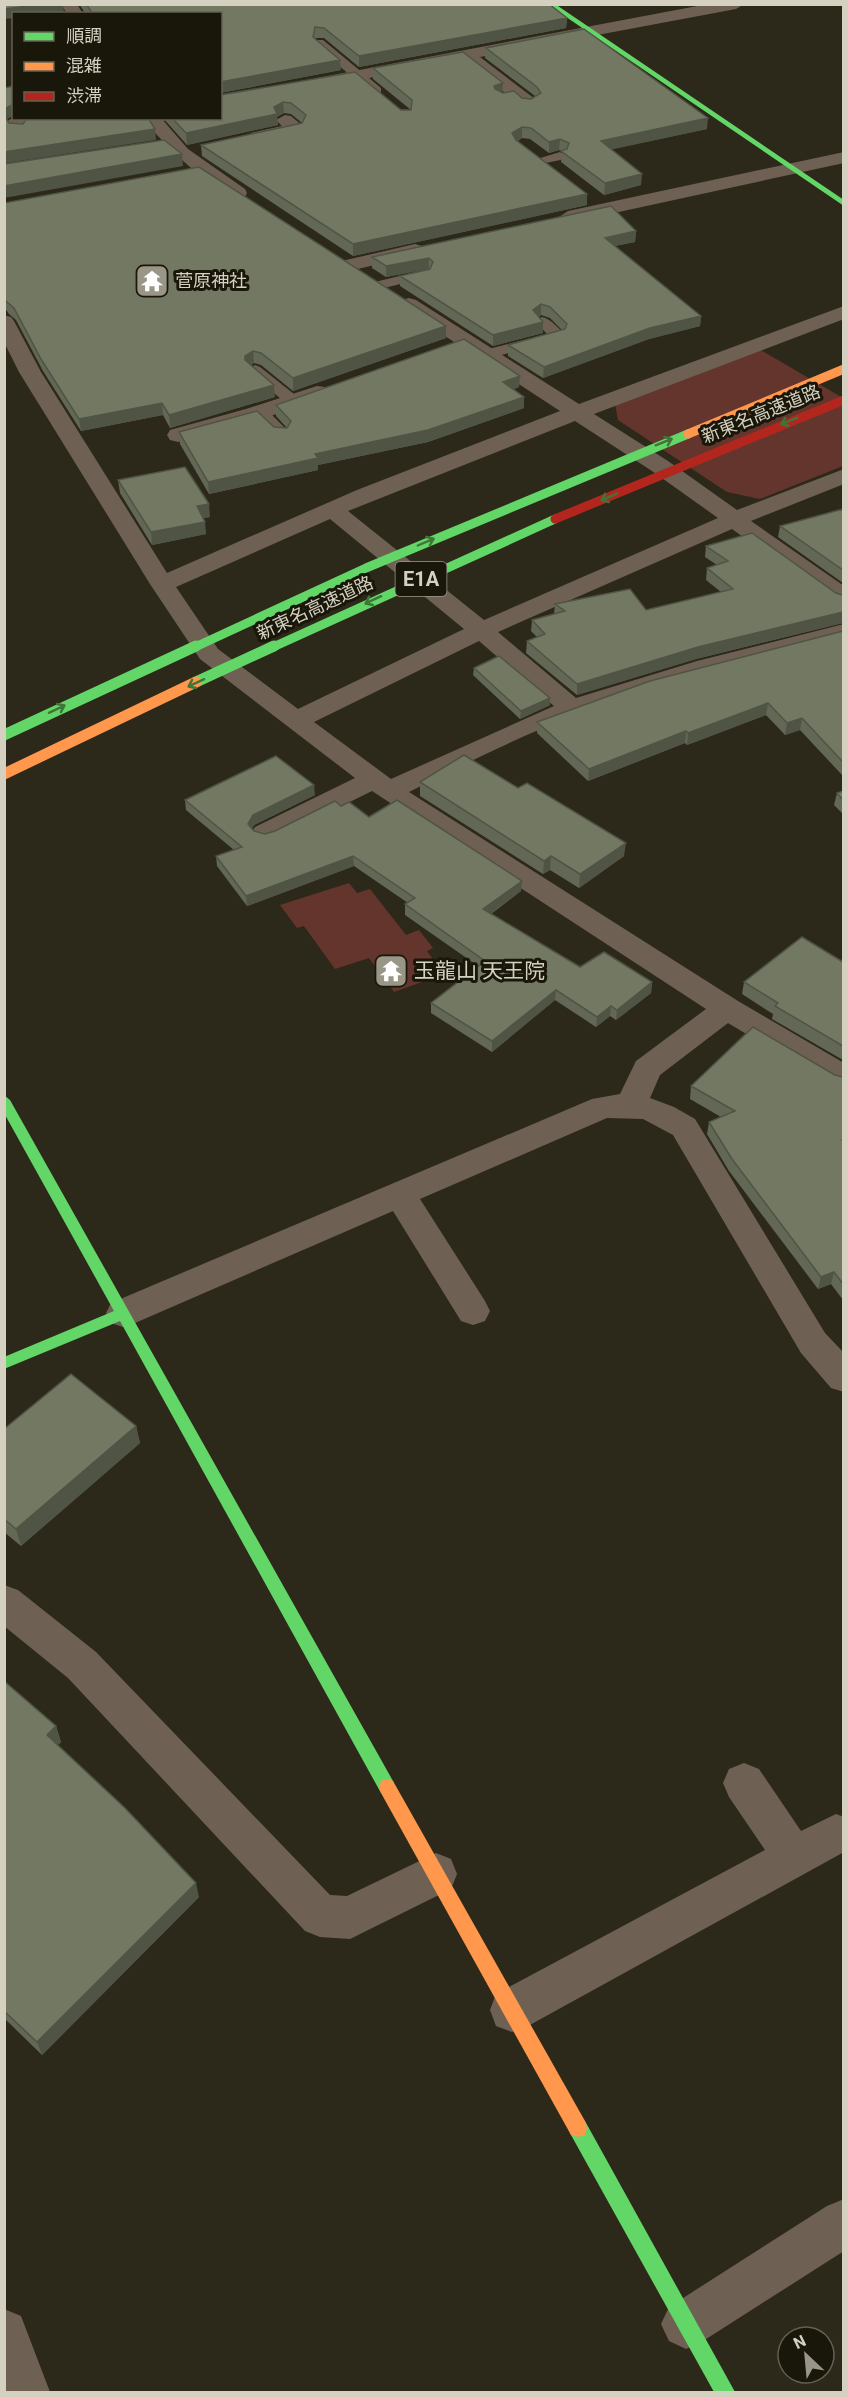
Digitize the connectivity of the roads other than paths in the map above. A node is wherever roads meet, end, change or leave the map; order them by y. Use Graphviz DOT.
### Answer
graph roads {
  1 [pos="550,4"];
  2 [pos="736,4"];
  3 [pos="590,32"];
  4 [pos="319,43"];
  5 [pos="467,55"];
  6 [pos="365,74"];
  7 [pos="300,86"];
  8 [pos="389,86"];
  9 [pos="517,99"];
  10 [pos="390,102"];
  11 [pos="29,120"];
  12 [pos="152,120"];
  13 [pos="15,122"];
  14 [pos="295,128"];
  15 [pos="239,141"];
  16 [pos="523,145"];
  17 [pos="171,147"];
  18 [pos="205,148"];
  19 [pos="843,157"];
  20 [pos="560,165"];
  21 [pos="792,168"];
  22 [pos="203,170"];
  23 [pos="180,175"];
  24 [pos="588,195"];
  25 [pos="252,202"];
  26 [pos="843,204"];
  27 [pos="607,209"];
  28 [pos="548,222"];
  29 [pos="431,247"];
  30 [pos="330,252"];
  31 [pos="349,265"];
  32 [pos="424,274"];
  33 [pos="380,285"];
  34 [pos="843,312"];
  35 [pos="4,321"];
  36 [pos="542,321"];
  37 [pos="466,341"];
  38 [pos="445,348"];
  39 [pos="486,354"];
  40 [pos="843,369"];
  41 [pos="255,370"];
  42 [pos="336,386"];
  43 [pos="843,400"];
  44 [pos="293,401"];
  45 [pos="260,412"];
  46 [pos="575,413"];
  47 [pos="282,434"];
  48 [pos="178,435"];
  49 [pos="843,476"];
  50 [pos="333,510"];
  51 [pos="735,519"];
  52 [pos="162,584"];
  53 [pos="843,598"];
  54 [pos="481,630"];
  55 [pos="843,631"];
  56 [pos="572,708"];
  57 [pos="295,721"];
  58 [pos="4,735"];
  59 [pos="4,774"];
  60 [pos="381,785"];
  61 [pos="274,822"];
  62 [pos="728,1008"];
  63 [pos="843,1078"];
  64 [pos="4,1100"];
  65 [pos="632,1104"];
  66 [pos="400,1194"];
  67 [pos="472,1311"];
  68 [pos="123,1313"];
  69 [pos="4,1363"];
  70 [pos="843,1378"];
  71 [pos="4,1602"];
  72 [pos="744,1783"];
  73 [pos="836,1834"];
  74 [pos="794,1857"];
  75 [pos="436,1874"];
  76 [pos="512,2010"];
  77 [pos="843,2223"];
  78 [pos="686,2324"];
  79 [pos="4,2333"];
  80 [pos="25,2392"];
  81 [pos="725,2392"];
  1 -- 3 [label="main road"];
  2 -- 3 [label="street"];
  3 -- 5 [label="street"];
  3 -- 21 [label="main road"];
  4 -- 6 [label="lane"];
  5 -- 6 [label="street"];
  5 -- 9 [label="street"];
  6 -- 7 [label="street"];
  6 -- 8 [label="lane"];
  6 -- 10 [label="lane"];
  11 -- 13 [label="street"];
  12 -- 17 [label="street"];
  14 -- 15 [label="street"];
  16 -- 20 [label="street"];
  17 -- 18 [label="street"];
  17 -- 22 [label="street"];
  19 -- 21 [label="street"];
  21 -- 26 [label="main road"];
  21 -- 27 [label="street"];
  22 -- 23 [label="street"];
  22 -- 25 [label="street"];
  24 -- 27 [label="street"];
  27 -- 28 [label="street"];
  29 -- 31 [label="street"];
  30 -- 31 [label="street"];
  31 -- 33 [label="street"];
  32 -- 33 [label="lane"];
  33 -- 37 [label="street"];
  34 -- 46 [label="street"];
  35 -- 52 [label="street"];
  36 -- 39 [label="lane"];
  37 -- 38 [label="street"];
  37 -- 39 [label="street"];
  39 -- 46 [label="street"];
  58 -- 40 [label="main road, 新東名高速道路 / E1A, one-way, bridge"];
  41 -- 44 [label="lane"];
  42 -- 44 [label="street"];
  43 -- 59 [label="main road, 新東名高速道路 / E1A, one-way, bridge"];
  44 -- 45 [label="street"];
  45 -- 47 [label="lane"];
  45 -- 48 [label="street"];
  46 -- 50 [label="street"];
  46 -- 51 [label="street"];
  49 -- 51 [label="street"];
  50 -- 52 [label="street"];
  50 -- 54 [label="street"];
  51 -- 53 [label="street"];
  51 -- 54 [label="street"];
  52 -- 57 [label="street"];
  54 -- 56 [label="street"];
  54 -- 57 [label="street"];
  55 -- 56 [label="street"];
  56 -- 60 [label="street"];
  57 -- 60 [label="street"];
  60 -- 61 [label="street"];
  60 -- 62 [label="street"];
  62 -- 63 [label="street"];
  62 -- 65 [label="street"];
  64 -- 68 [label="main road"];
  65 -- 66 [label="street"];
  65 -- 70 [label="street"];
  66 -- 67 [label="street"];
  66 -- 68 [label="street"];
  68 -- 69 [label="main road"];
  68 -- 75 [label="main road"];
  71 -- 75 [label="street"];
  72 -- 74 [label="street"];
  73 -- 74 [label="street"];
  74 -- 76 [label="street"];
  75 -- 76 [label="main road"];
  76 -- 78 [label="main road"];
  77 -- 78 [label="street"];
  78 -- 81 [label="main road"];
  79 -- 80 [label="street"];
}
